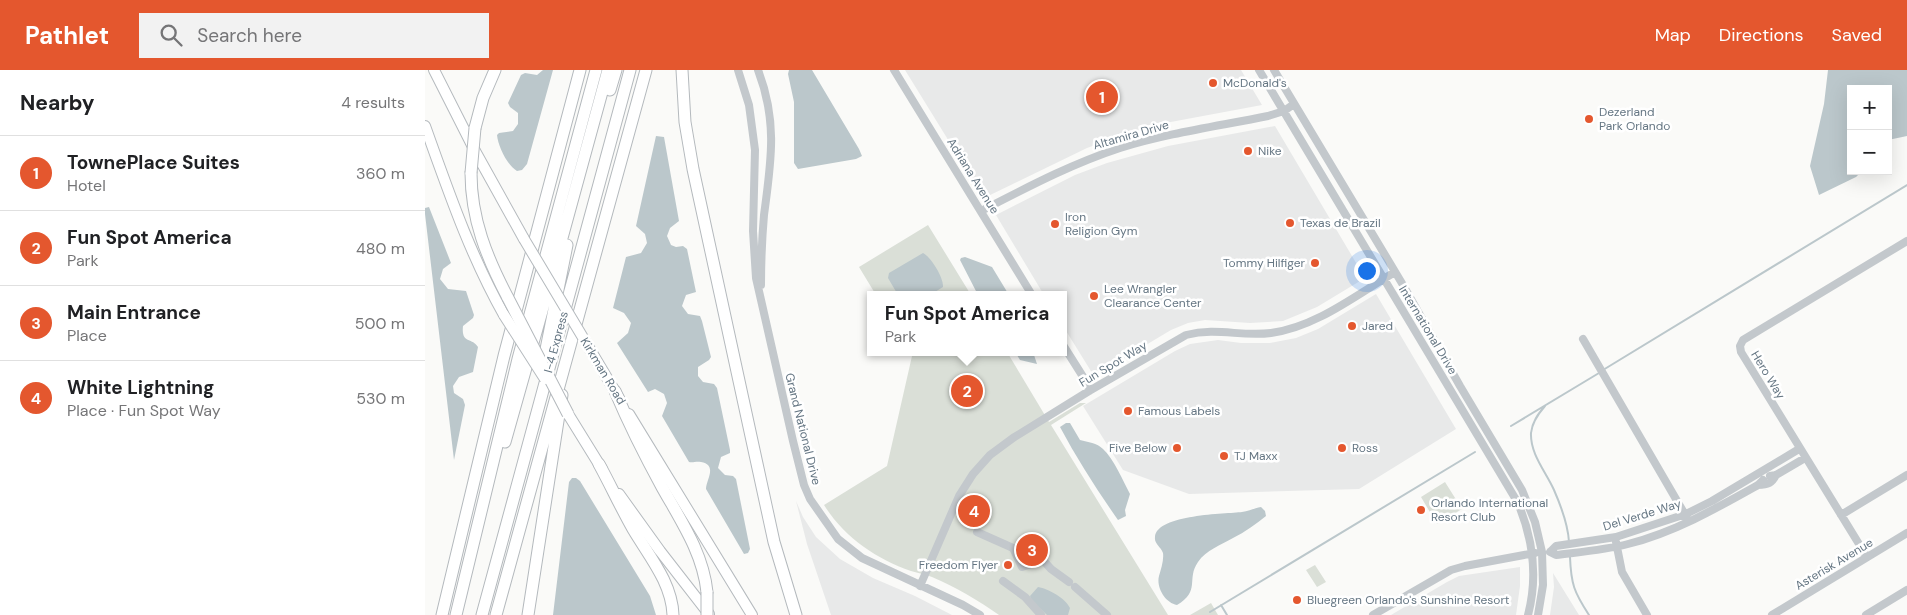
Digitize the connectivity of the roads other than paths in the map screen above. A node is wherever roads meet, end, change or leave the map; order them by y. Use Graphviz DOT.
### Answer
graph roads {
  1 [pos="433,70"];
  2 [pos="495,70"];
  3 [pos="580,70"];
  4 [pos="596,70"];
  5 [pos="608,70"];
  6 [pos="616,70"];
  7 [pos="630,70"];
  8 [pos="646,70"];
  9 [pos="682,70"];
  10 [pos="738,70"];
  11 [pos="758,70"];
  12 [pos="894,70"];
  13 [pos="1259,70"];
  14 [pos="1274,70"];
  15 [pos="1294,104"];
  16 [pos="1283,111"];
  17 [pos="425,126"];
  18 [pos="981,210"];
  19 [pos="1907,241"];
  20 [pos="1395,272"];
  21 [pos="1384,278"];
  22 [pos="1030,291"];
  23 [pos="762,304"];
  24 [pos="571,339"];
  25 [pos="1583,339"];
  26 [pos="1067,351"];
  27 [pos="615,391"];
  28 [pos="1089,391"];
  29 [pos="568,414"];
  30 [pos="530,438"];
  31 [pos="1799,449"];
  32 [pos="1805,458"];
  33 [pos="599,464"];
  34 [pos="1907,475"];
  35 [pos="1753,476"];
  36 [pos="1767,479"];
  37 [pos="1686,514"];
  38 [pos="1841,515"];
  39 [pos="1689,522"];
  40 [pos="977,532"];
  41 [pos="1907,533"];
  42 [pos="1616,537"];
  43 [pos="1617,546"];
  44 [pos="1546,552"];
  45 [pos="1532,554"];
  46 [pos="1867,557"];
  47 [pos="535,565"];
  48 [pos="1003,581"];
  49 [pos="919,586"];
  50 [pos="1907,590"];
  51 [pos="461,597"];
  52 [pos="1104,614"];
  53 [pos="442,615"];
  54 [pos="456,615"];
  55 [pos="482,615"];
  56 [pos="496,615"];
  57 [pos="528,615"];
  58 [pos="532,615"];
  59 [pos="673,615"];
  60 [pos="708,615"];
  61 [pos="752,615"];
  62 [pos="796,615"];
  63 [pos="980,615"];
  64 [pos="1041,615"];
  65 [pos="1373,615"];
  66 [pos="1528,615"];
  67 [pos="1538,615"];
  68 [pos="1647,615"];
  69 [pos="1772,615"];
  70 [pos="1866,615"];
  1 -- 27 [label="main road, Kirkman Road, bridge"];
  2 -- 29 [label="highway, bridge"];
  3 -- 53 [label="highway"];
  4 -- 51 [label="highway"];
  5 -- 51 [label="highway"];
  6 -- 30 [label="highway"];
  7 -- 30 [label="highway, I-4 Express"];
  8 -- 24 [label="highway"];
  9 -- 62 [label="highway"];
  10 -- 23 [label="street, Grand National Drive"];
  11 -- 23 [label="street, Grand National Drive"];
  12 -- 18 [label="street, Adriana Avenue"];
  13 -- 16 [label="street, International Drive"];
  14 -- 15 [label="street, International Drive"];
  15 -- 16 [label="street, Altamira Drive"];
  15 -- 20 [label="street, International Drive"];
  16 -- 18 [label="street, Altamira Drive"];
  16 -- 21 [label="street, International Drive"];
  17 -- 29 [label="main road, bridge"];
  18 -- 22 [label="street, Adriana Avenue"];
  19 -- 31 [label="street, Hero Way"];
  20 -- 21 [label="street, Fun Spot Way"];
  20 -- 44 [label="street, International Drive"];
  21 -- 28 [label="street, Fun Spot Way"];
  21 -- 45 [label="street, International Drive"];
  23 -- 49 [label="street, Grand National Drive"];
  24 -- 47 [label="highway"];
  24 -- 56 [label="highway"];
  25 -- 37 [label="street"];
  26 -- 28 [label="street"];
  27 -- 60 [label="highway, bridge"];
  27 -- 61 [label="main road, Kirkman Road"];
  28 -- 49 [label="street, Fun Spot Way"];
  29 -- 33 [label="main road"];
  30 -- 55 [label="highway, I-4 Express"];
  31 -- 32 [label="street, Hero Way"];
  31 -- 35 [label="street, Del Verde Way"];
  32 -- 36 [label="street, Del Verde Way"];
  32 -- 38 [label="street, Hero Way"];
  33 -- 59 [label="highway"];
  33 -- 60 [label="main road"];
  34 -- 38 [label="street"];
  35 -- 36 [label="street"];
  35 -- 37 [label="street, Del Verde Way"];
  36 -- 39 [label="street, Del Verde Way"];
  37 -- 39 [label="street"];
  37 -- 42 [label="street, Del Verde Way"];
  38 -- 46 [label="street, Hero Way"];
  39 -- 43 [label="street, Del Verde Way"];
  40 -- 52 [label="street"];
  41 -- 46 [label="street, Asterisk Avenue"];
  42 -- 43 [label="street"];
  42 -- 44 [label="street, Del Verde Way"];
  43 -- 44 [label="street, Del Verde Way"];
  43 -- 68 [label="street"];
  44 -- 45 [label="street, Del Verde Way"];
  44 -- 67 [label="street, International Drive"];
  45 -- 65 [label="street, Del Verde Way"];
  45 -- 66 [label="street, International Drive"];
  46 -- 69 [label="street, Asterisk Avenue"];
  47 -- 57 [label="highway"];
  47 -- 58 [label="highway"];
  48 -- 64 [label="street"];
  49 -- 63 [label="street, Grand National Drive"];
  50 -- 70 [label="street"];
  51 -- 54 [label="highway"];
}
